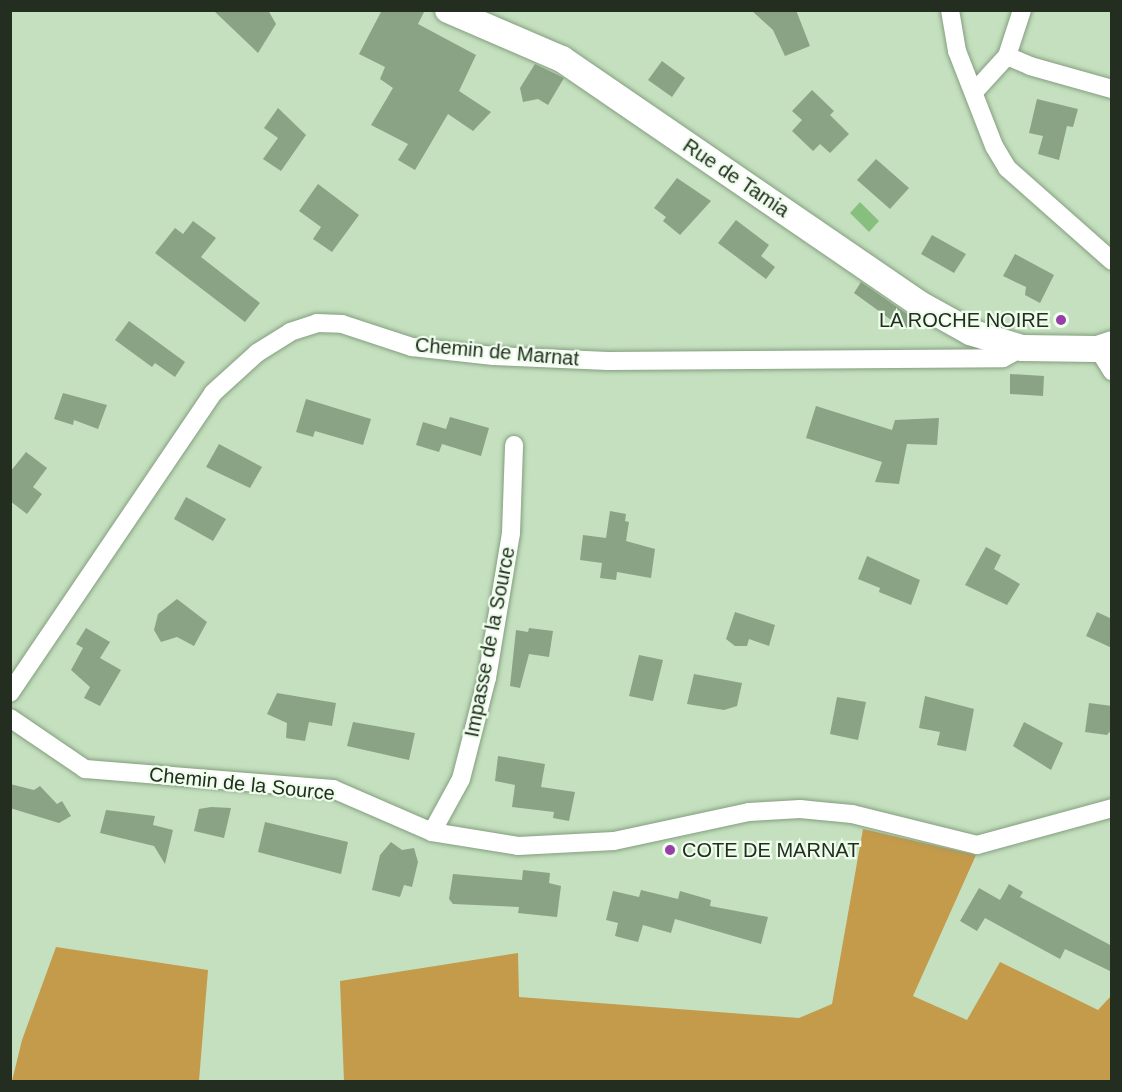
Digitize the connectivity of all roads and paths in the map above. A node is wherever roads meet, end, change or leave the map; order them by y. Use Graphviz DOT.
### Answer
graph roads {
  1 [pos="448,10"];
  2 [pos="950,10"];
  3 [pos="1022,10"];
  4 [pos="1007,56"];
  5 [pos="1112,89"];
  6 [pos="975,91"];
  7 [pos="1112,261"];
  8 [pos="1108,345"];
  9 [pos="1022,348"];
  10 [pos="1112,371"];
  11 [pos="514,445"];
  12 [pos="10,693"];
  13 [pos="10,718"];
  14 [pos="1112,808"];
  15 [pos="432,832"];
  1 -- 9 [label="street, Rue de Tamia"];
  2 -- 6 [label="street"];
  3 -- 4 [label="street"];
  4 -- 5 [label="street"];
  4 -- 6 [label="street"];
  6 -- 7 [label="street"];
  8 -- 9 [label="street, Rue de Tamia"];
  8 -- 10 [label="street"];
  9 -- 12 [label="street, Chemin de Marnat"];
  11 -- 15 [label="street, Impasse de la Source"];
  13 -- 15 [label="street, Chemin de la Source"];
  14 -- 15 [label="street, Chemin de la Source"];
}
